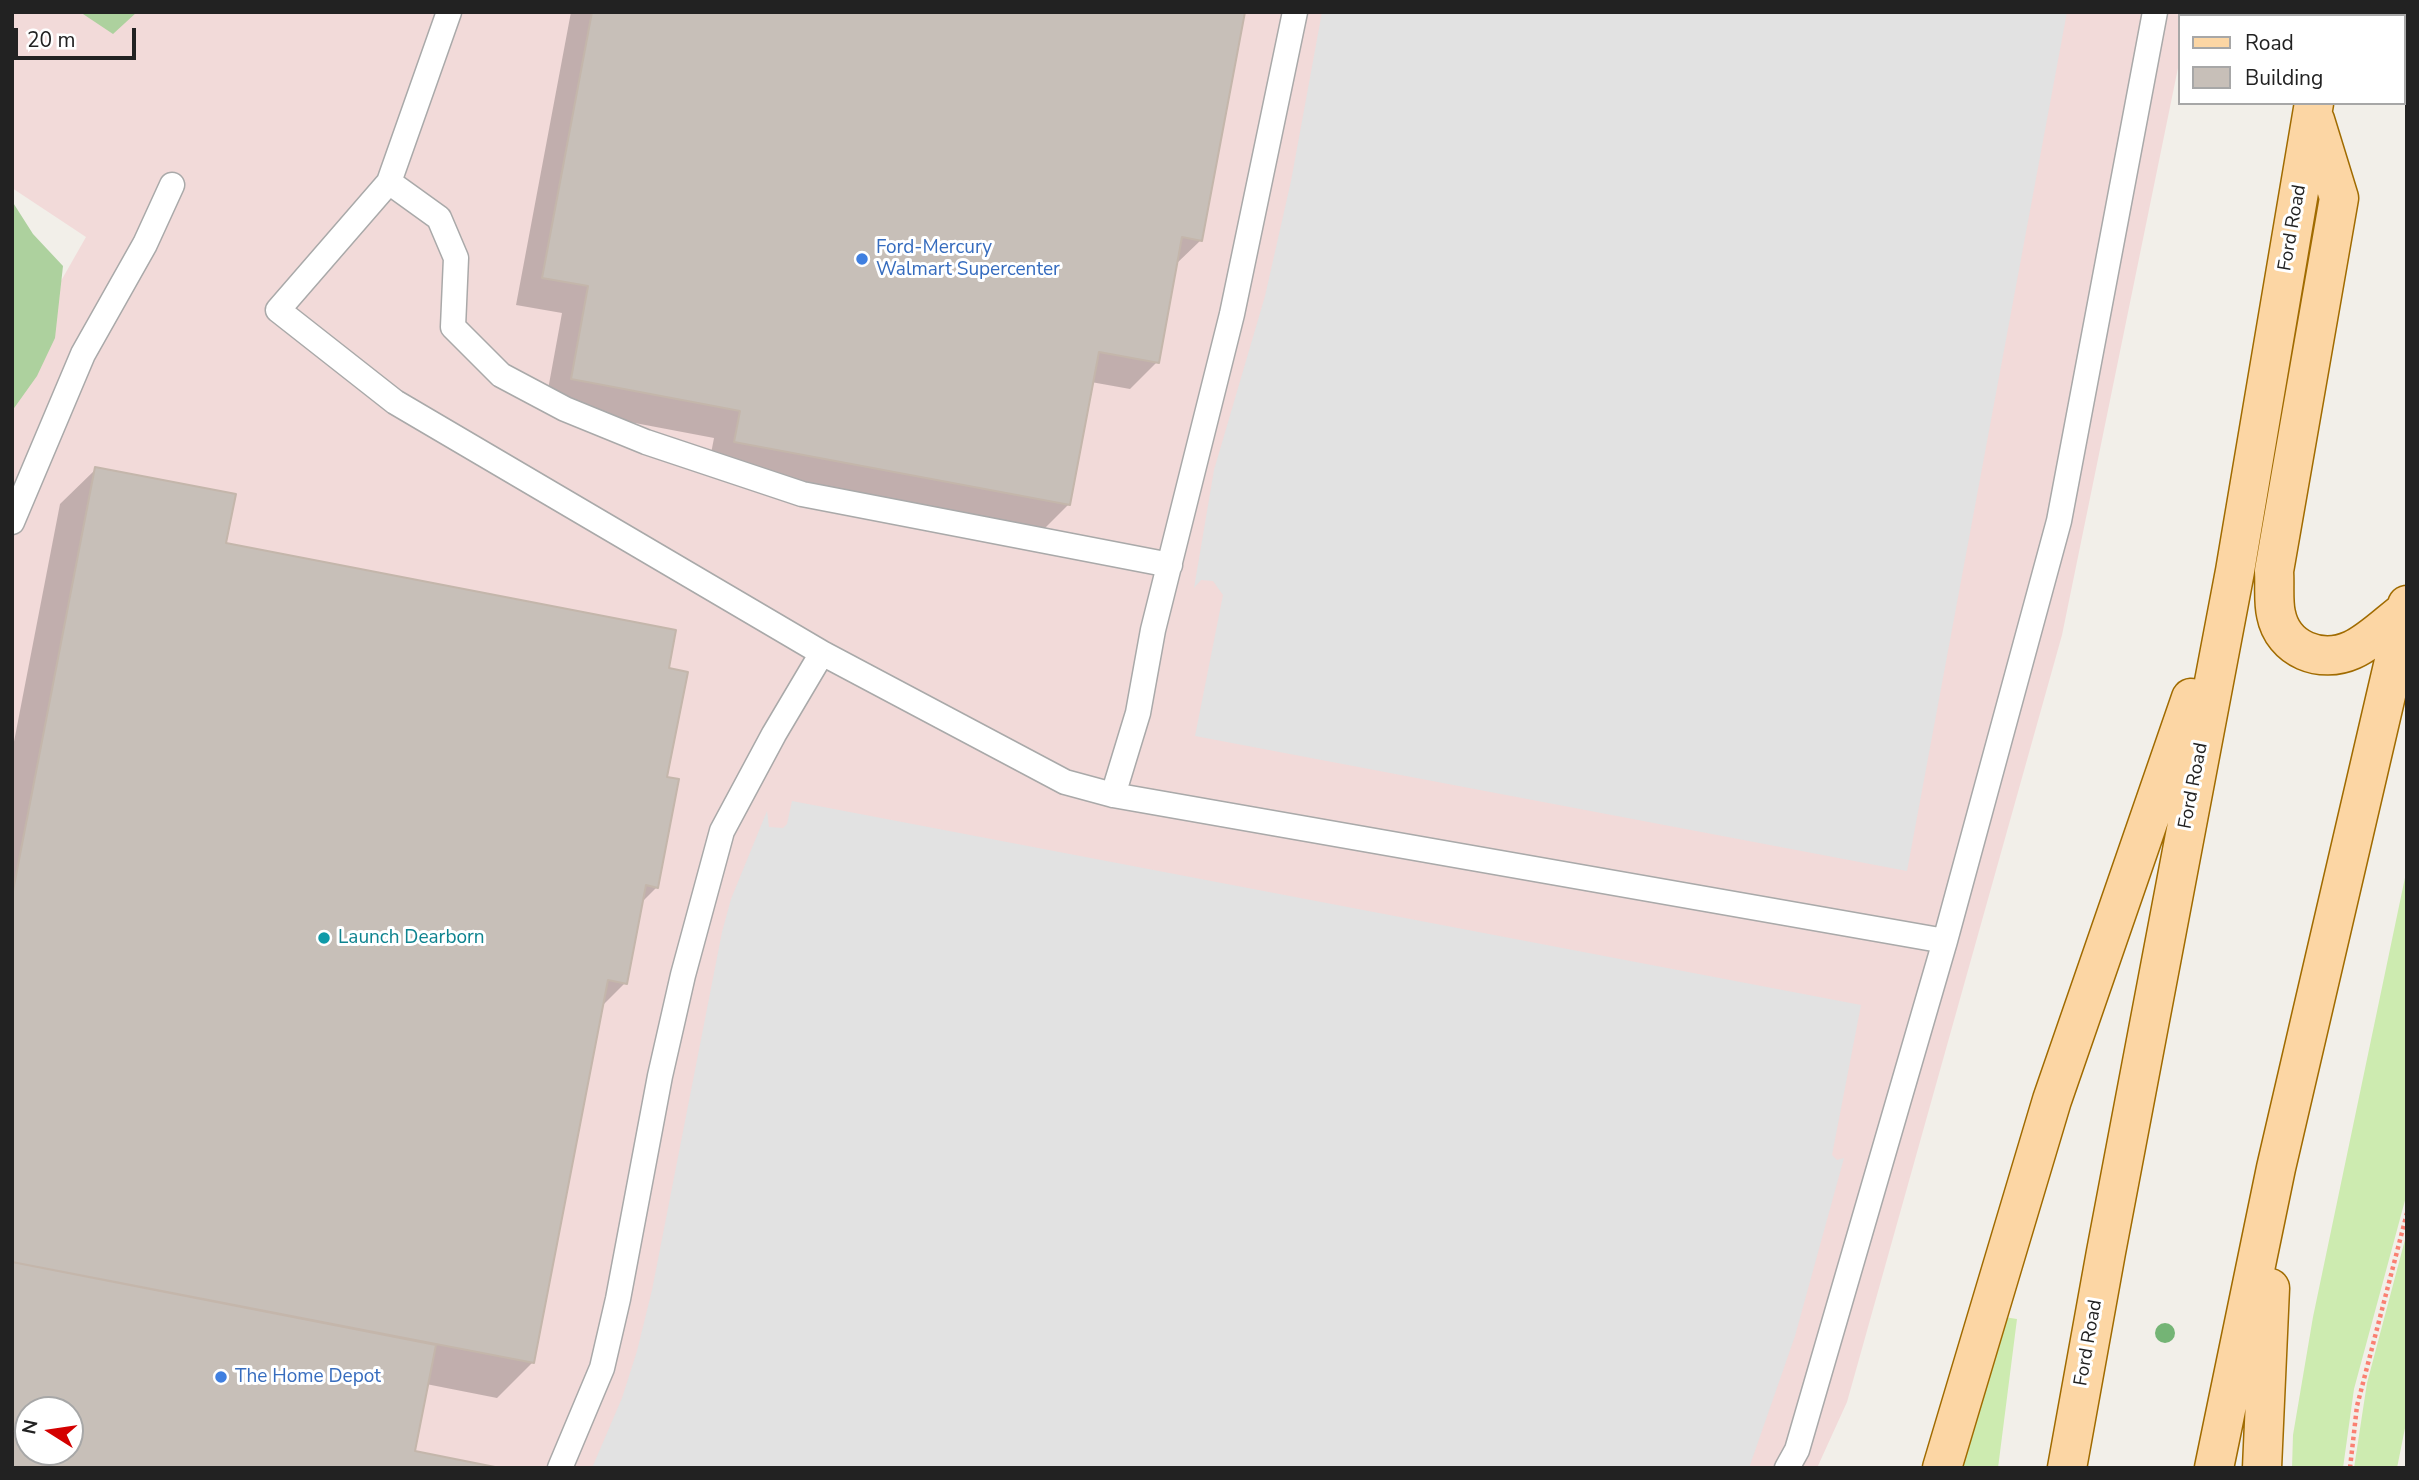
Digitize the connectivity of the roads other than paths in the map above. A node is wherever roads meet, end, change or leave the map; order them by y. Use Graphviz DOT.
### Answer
graph roads {
  1 [pos="449,12"];
  2 [pos="1295,12"];
  3 [pos="2155,12"];
  4 [pos="2314,107"];
  5 [pos="389,182"];
  6 [pos="172,185"];
  7 [pos="12,522"];
  8 [pos="1170,565"];
  9 [pos="2235,571"];
  10 [pos="2406,608"];
  11 [pos="822,653"];
  12 [pos="1113,796"];
  13 [pos="1945,942"];
  14 [pos="2276,1168"];
  15 [pos="560,1468"];
  16 [pos="1787,1468"];
  17 [pos="1942,1468"];
  18 [pos="2067,1468"];
  19 [pos="2214,1468"];
  20 [pos="2262,1468"];
  1 -- 5 [label="lane"];
  2 -- 8 [label="lane"];
  3 -- 13 [label="lane"];
  4 -- 9 [label="main road, Ford Road"];
  4 -- 10 [label="main road"];
  5 -- 8 [label="lane"];
  5 -- 11 [label="lane"];
  6 -- 7 [label="lane"];
  8 -- 12 [label="lane"];
  9 -- 17 [label="main road"];
  9 -- 18 [label="main road, Ford Road"];
  10 -- 14 [label="main road"];
  11 -- 12 [label="lane"];
  11 -- 15 [label="lane"];
  12 -- 13 [label="lane"];
  13 -- 16 [label="lane"];
  14 -- 19 [label="main road"];
  14 -- 20 [label="main road"];
}
